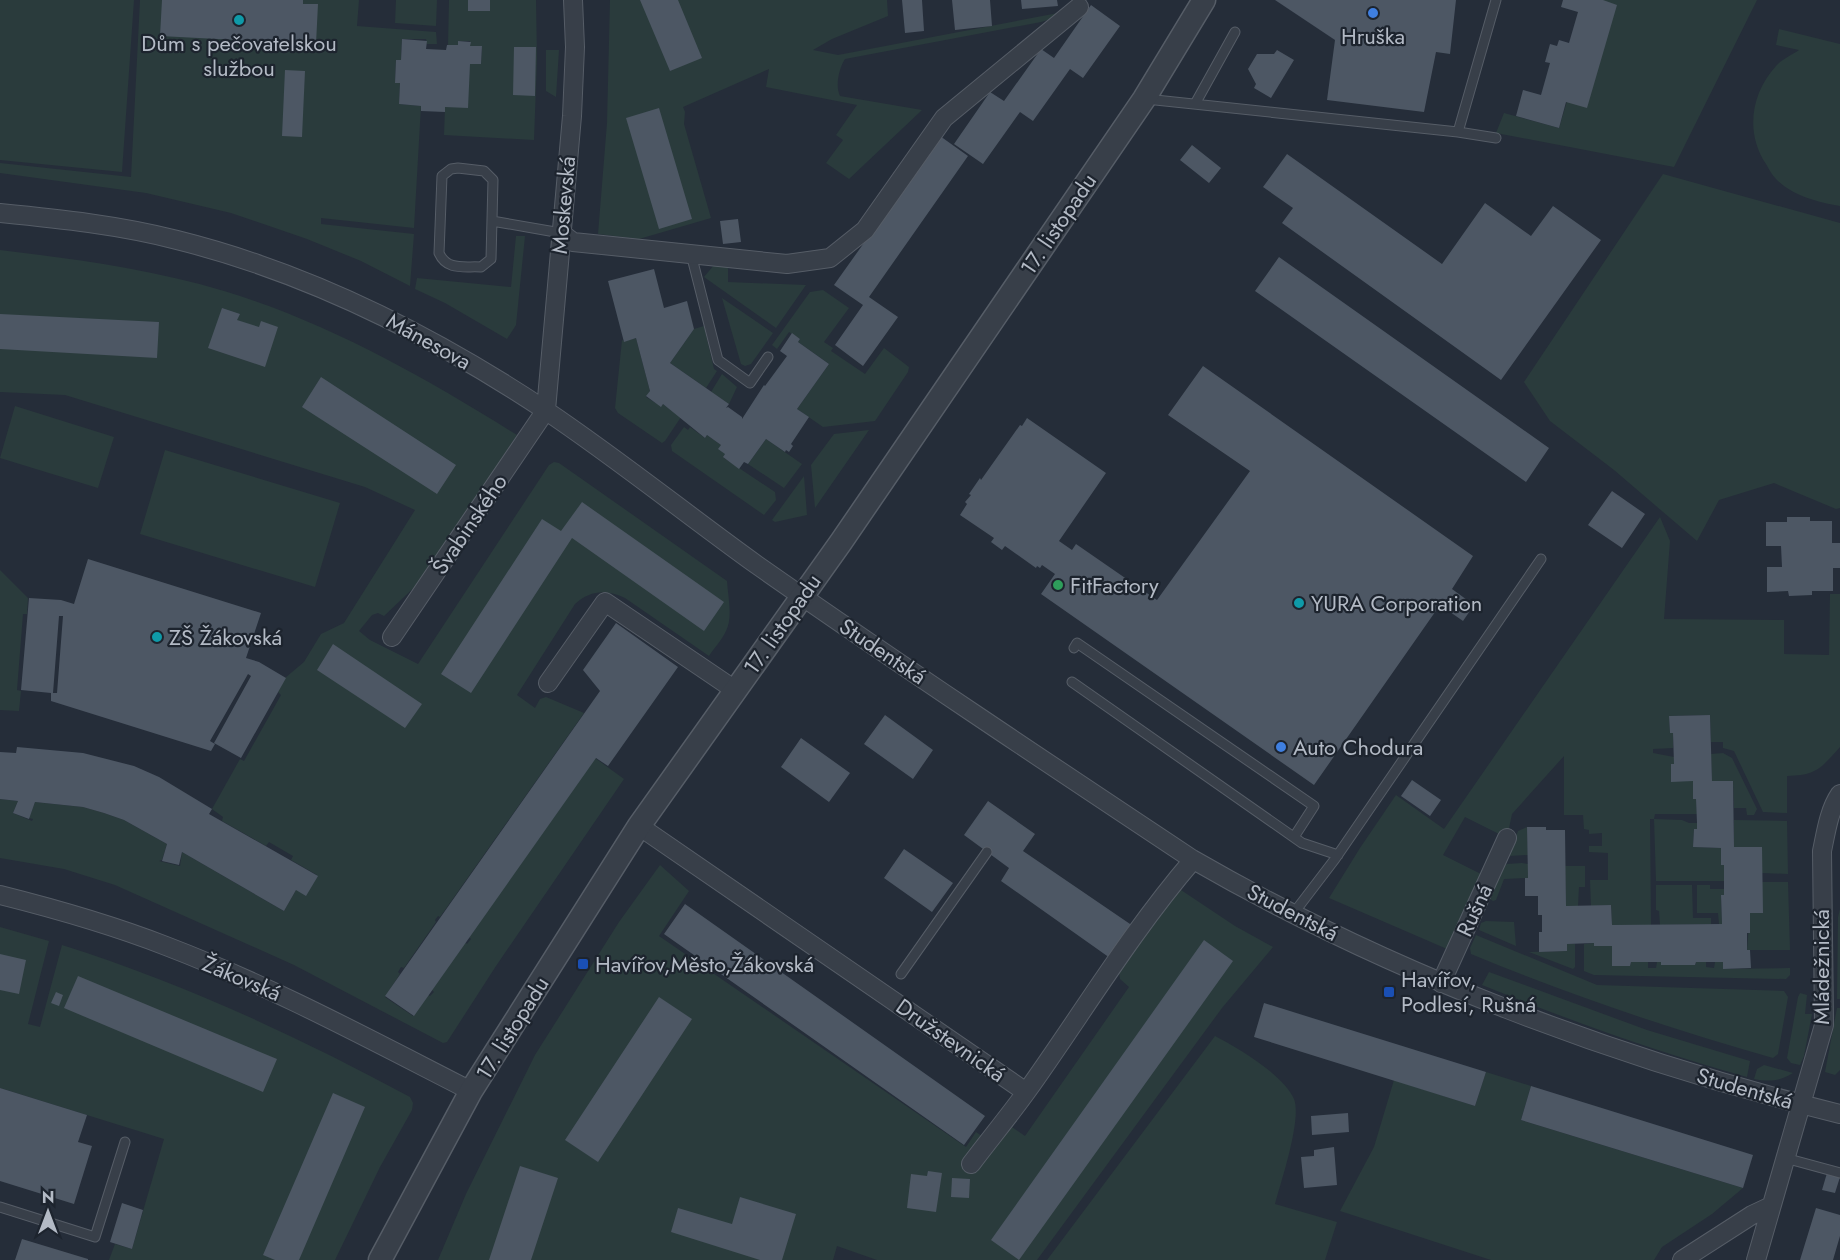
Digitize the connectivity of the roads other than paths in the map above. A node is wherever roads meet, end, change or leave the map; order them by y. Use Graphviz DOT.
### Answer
graph roads {
  1 [pos="573,0"];
  2 [pos="1204,0"];
  3 [pos="1496,0"];
  4 [pos="1079,7"];
  5 [pos="1235,32"];
  6 [pos="1144,99"];
  7 [pos="1195,104"];
  8 [pos="1458,132"];
  9 [pos="1496,138"];
  10 [pos="0,213"];
  11 [pos="492,221"];
  12 [pos="561,233"];
  13 [pos="691,254"];
  14 [pos="768,357"];
  15 [pos="546,410"];
  16 [pos="1541,559"];
  17 [pos="802,596"];
  18 [pos="392,637"];
  19 [pos="1081,646"];
  20 [pos="1072,682"];
  21 [pos="548,683"];
  22 [pos="735,690"];
  23 [pos="1840,794"];
  24 [pos="639,826"];
  25 [pos="1507,838"];
  26 [pos="1300,839"];
  27 [pos="987,852"];
  28 [pos="1338,855"];
  29 [pos="1193,860"];
  30 [pos="0,895"];
  31 [pos="1293,914"];
  32 [pos="901,974"];
  33 [pos="1441,983"];
  34 [pos="471,1091"];
  35 [pos="1026,1092"];
  36 [pos="1802,1104"];
  37 [pos="1840,1114"];
  38 [pos="125,1142"];
  39 [pos="1785,1158"];
  40 [pos="970,1164"];
  41 [pos="1840,1173"];
  42 [pos="0,1207"];
  43 [pos="1769,1207"];
  44 [pos="380,1260"];
  45 [pos="1682,1260"];
  46 [pos="1756,1260"];
  1 -- 12 [label="street, Moskevská"];
  2 -- 6 [label="street, 17. listopadu"];
  3 -- 8 [label="lane"];
  4 -- 13 [label="street"];
  5 -- 7 [label="lane"];
  6 -- 7 [label="lane"];
  6 -- 17 [label="street, 17. listopadu"];
  7 -- 8 [label="lane"];
  8 -- 9 [label="lane"];
  10 -- 15 [label="street, Mánesova"];
  11 -- 11 [label="lane"];
  11 -- 12 [label="lane"];
  12 -- 13 [label="street"];
  12 -- 15 [label="street, Moskevská"];
  13 -- 14 [label="lane"];
  15 -- 17 [label="street, Mánesova"];
  15 -- 18 [label="street, Švabinského"];
  16 -- 28 [label="lane"];
  17 -- 22 [label="street, 17. listopadu"];
  17 -- 29 [label="street, Studentská"];
  19 -- 26 [label="lane"];
  20 -- 26 [label="lane"];
  21 -- 22 [label="street"];
  22 -- 24 [label="street, 17. listopadu"];
  23 -- 36 [label="street, Mládežnická"];
  24 -- 34 [label="street, 17. listopadu"];
  24 -- 35 [label="street, Družstevnická"];
  25 -- 33 [label="street, Rušná"];
  26 -- 28 [label="lane"];
  27 -- 32 [label="lane"];
  28 -- 31 [label="lane"];
  29 -- 31 [label="street, Studentská"];
  29 -- 35 [label="street, Družstevnická"];
  30 -- 34 [label="street, Žákovská"];
  31 -- 33 [label="street, Studentská"];
  33 -- 36 [label="street, Studentská"];
  34 -- 44 [label="street, 17. listopadu"];
  35 -- 40 [label="street"];
  36 -- 37 [label="street, Studentská"];
  36 -- 39 [label="street, Mládežnická"];
  38 -- 42 [label="lane"];
  39 -- 41 [label="lane"];
  39 -- 43 [label="street, Mládežnická"];
  43 -- 45 [label="street"];
  43 -- 46 [label="street, Mládežnická"];
}
